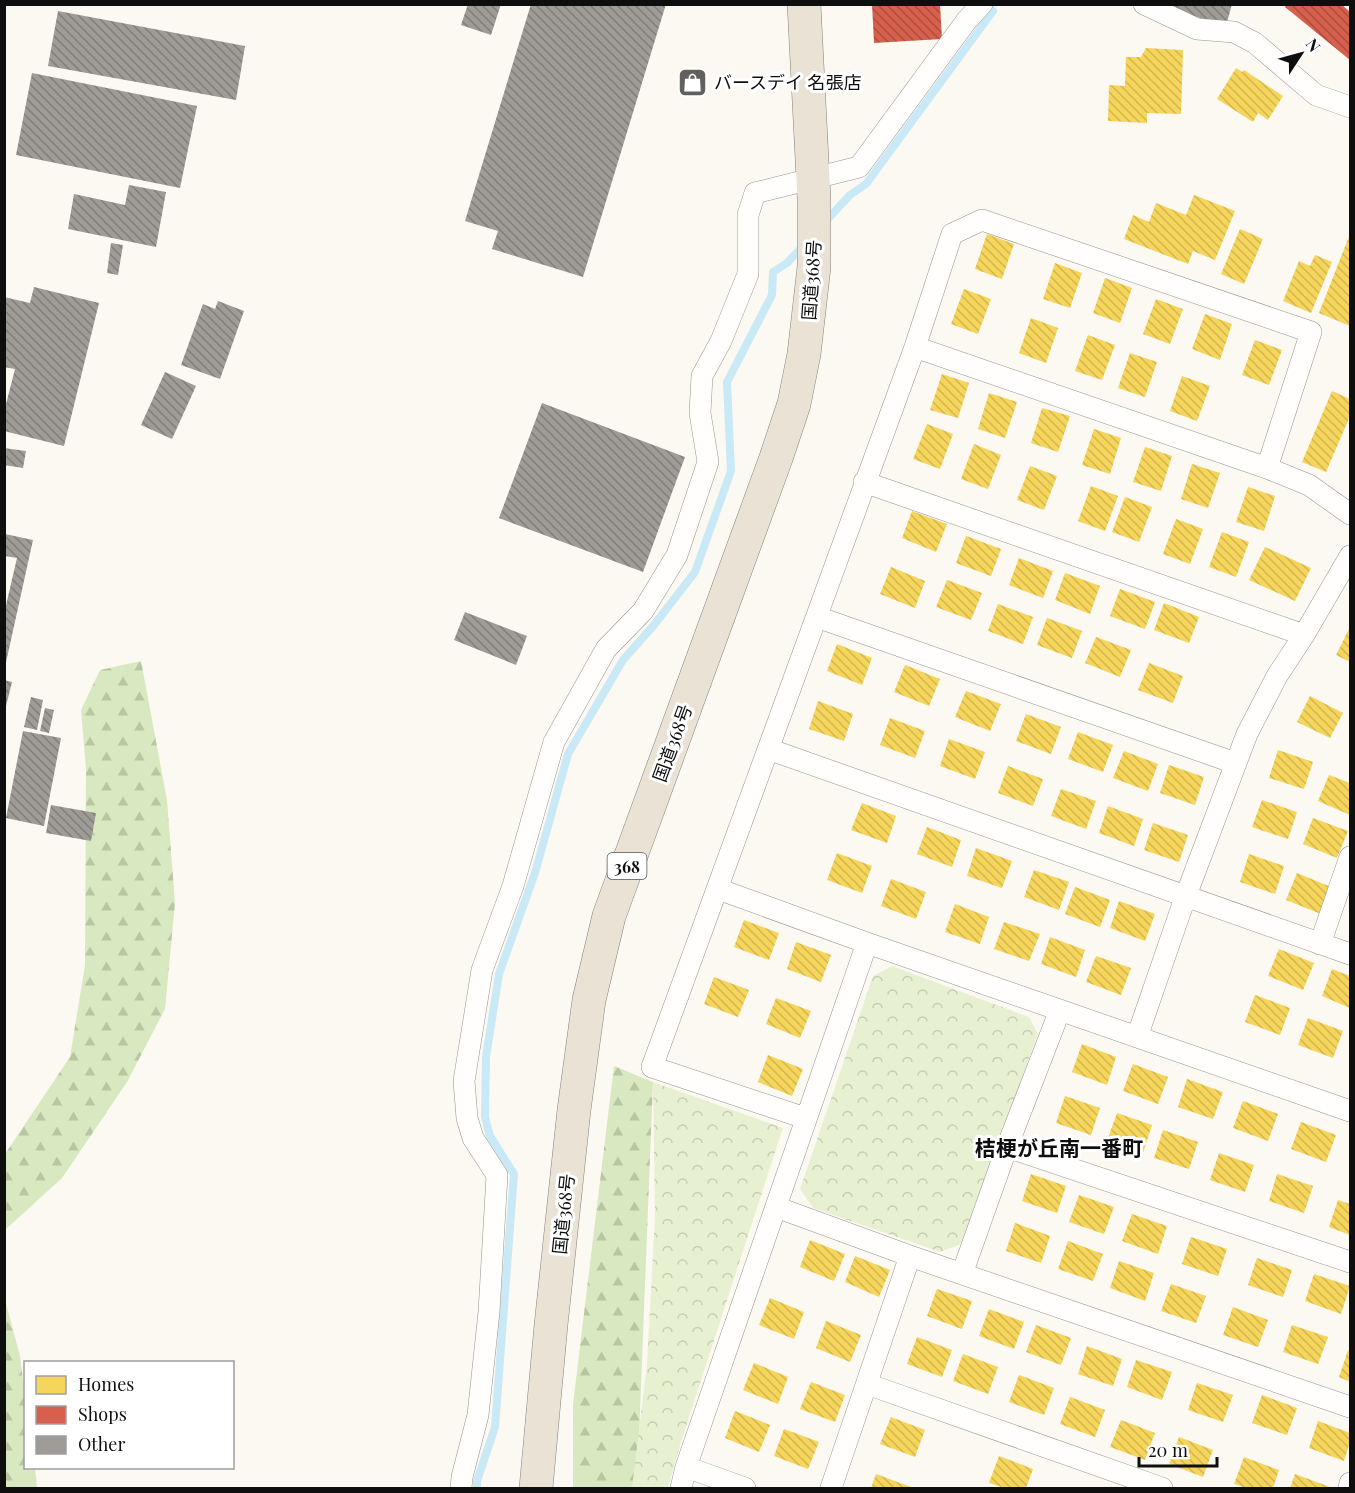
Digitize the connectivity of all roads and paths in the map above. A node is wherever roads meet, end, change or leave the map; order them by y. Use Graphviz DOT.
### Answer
graph roads {
  1 [pos="804,4"];
  2 [pos="982,4"];
  3 [pos="1144,4"];
  4 [pos="1350,107"];
  5 [pos="813,188"];
  6 [pos="915,347"];
  7 [pos="1267,468"];
  8 [pos="864,483"];
  9 [pos="1350,514"];
  10 [pos="1350,556"];
  11 [pos="817,617"];
  12 [pos="1304,635"];
  13 [pos="768,749"];
  14 [pos="1235,763"];
  15 [pos="1350,857"];
  16 [pos="718,889"];
  17 [pos="1185,898"];
  18 [pos="867,944"];
  19 [pos="1320,944"];
  20 [pos="1350,954"];
  21 [pos="1060,1010"];
  22 [pos="1137,1037"];
  23 [pos="1350,1111"];
  24 [pos="805,1118"];
  25 [pos="1007,1147"];
  26 [pos="776,1207"];
  27 [pos="910,1256"];
  28 [pos="1350,1262"];
  29 [pos="962,1274"];
  30 [pos="867,1384"];
  31 [pos="1350,1407"];
  32 [pos="686,1467"];
  33 [pos="1350,1483"];
  34 [pos="461,1488"];
  35 [pos="536,1488"];
  36 [pos="681,1488"];
  37 [pos="745,1488"];
  38 [pos="831,1488"];
  39 [pos="1162,1488"];
  40 [pos="1349,1488"];
  1 -- 5 [label="highway, 国道368号 / 368"];
  2 -- 5 [label="street"];
  3 -- 4 [label="street"];
  5 -- 34 [label="street"];
  5 -- 35 [label="highway, 国道368号 / 368"];
  6 -- 7 [label="street"];
  6 -- 7 [label="street"];
  6 -- 8 [label="street"];
  7 -- 9 [label="street"];
  8 -- 11 [label="street"];
  8 -- 12 [label="street"];
  10 -- 12 [label="street"];
  11 -- 13 [label="street"];
  11 -- 14 [label="street"];
  12 -- 14 [label="street"];
  13 -- 16 [label="street"];
  13 -- 17 [label="street"];
  14 -- 17 [label="street"];
  15 -- 19 [label="street"];
  16 -- 18 [label="street"];
  16 -- 24 [label="street"];
  17 -- 19 [label="street"];
  17 -- 22 [label="street"];
  18 -- 21 [label="street"];
  18 -- 24 [label="street"];
  19 -- 20 [label="street"];
  21 -- 22 [label="street"];
  21 -- 25 [label="street"];
  22 -- 23 [label="street"];
  24 -- 26 [label="street"];
  25 -- 28 [label="street"];
  25 -- 29 [label="street"];
  26 -- 27 [label="street"];
  26 -- 32 [label="street"];
  27 -- 29 [label="street"];
  27 -- 30 [label="street"];
  29 -- 31 [label="street"];
  30 -- 38 [label="street"];
  30 -- 39 [label="street"];
  32 -- 36 [label="street"];
  32 -- 37 [label="street"];
  33 -- 40 [label="street"];
}
